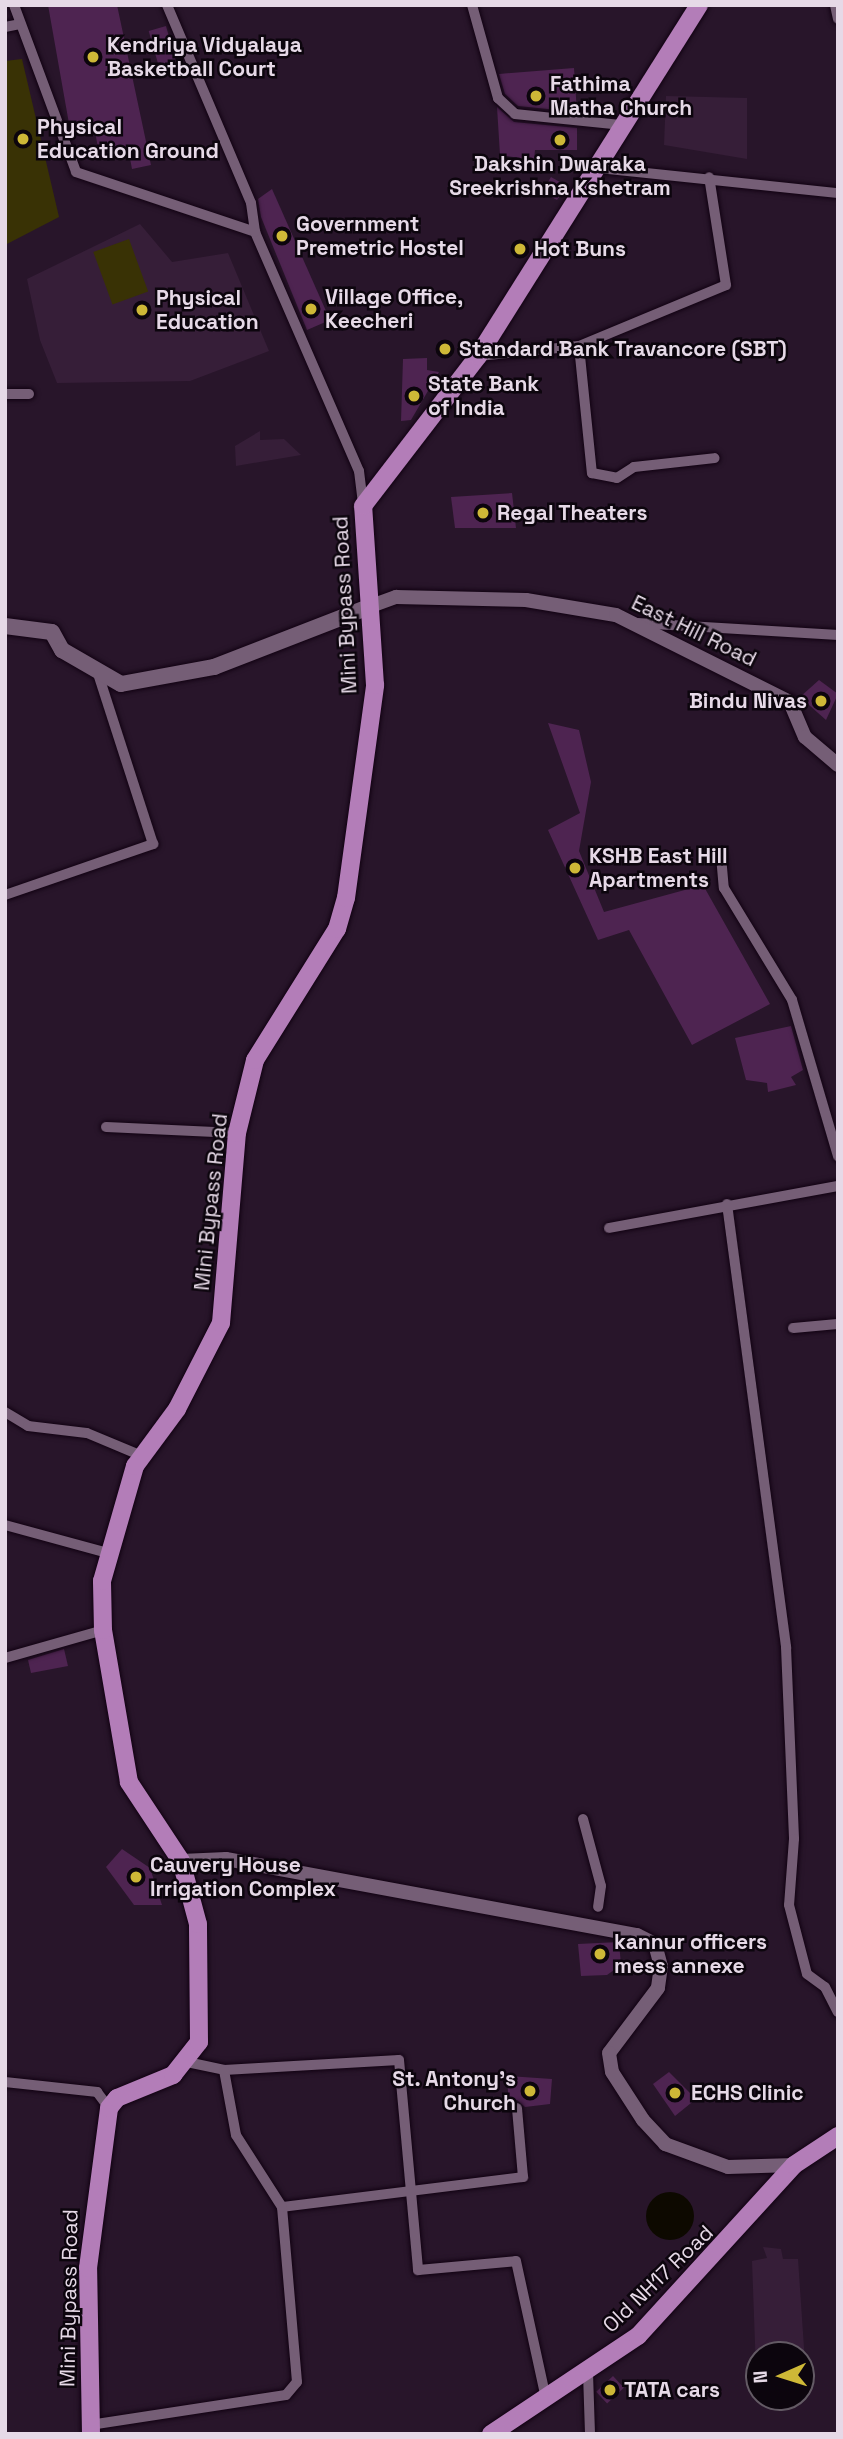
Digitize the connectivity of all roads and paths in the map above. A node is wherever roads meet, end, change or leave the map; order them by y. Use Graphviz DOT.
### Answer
graph roads {
  1 [pos="14,5"];
  2 [pos="167,5"];
  3 [pos="472,5"];
  4 [pos="699,5"];
  5 [pos="835,5"];
  6 [pos="838,19"];
  7 [pos="20,24"];
  8 [pos="5,27"];
  9 [pos="622,125"];
  10 [pos="599,169"];
  11 [pos="709,177"];
  12 [pos="838,193"];
  13 [pos="255,232"];
  14 [pos="579,346"];
  15 [pos="478,356"];
  16 [pos="5,394"];
  17 [pos="29,394"];
  18 [pos="715,458"];
  19 [pos="363,506"];
  20 [pos="371,606"];
  21 [pos="631,623"];
  22 [pos="5,626"];
  23 [pos="838,635"];
  24 [pos="97,671"];
  25 [pos="838,765"];
  26 [pos="721,856"];
  27 [pos="5,895"];
  28 [pos="106,1127"];
  29 [pos="237,1133"];
  30 [pos="838,1156"];
  31 [pos="838,1186"];
  32 [pos="727,1203"];
  33 [pos="609,1228"];
  34 [pos="838,1324"];
  35 [pos="793,1328"];
  36 [pos="5,1412"];
  37 [pos="142,1456"];
  38 [pos="5,1525"];
  39 [pos="108,1553"];
  40 [pos="103,1630"];
  41 [pos="5,1658"];
  42 [pos="583,1819"];
  43 [pos="181,1861"];
  44 [pos="598,1907"];
  45 [pos="838,2012"];
  46 [pos="187,2062"];
  47 [pos="224,2070"];
  48 [pos="5,2082"];
  49 [pos="109,2108"];
  50 [pos="517,2108"];
  51 [pos="838,2136"];
  52 [pos="794,2165"];
  53 [pos="411,2194"];
  54 [pos="282,2207"];
  55 [pos="587,2373"];
  56 [pos="546,2399"];
  57 [pos="90,2429"];
  58 [pos="491,2434"];
  59 [pos="590,2434"];
  1 -- 7 [label="street"];
  2 -- 13 [label="street"];
  3 -- 9 [label="street"];
  4 -- 9 [label="main road, Mini Bypass Road"];
  5 -- 6 [label="street"];
  7 -- 8 [label="street"];
  7 -- 13 [label="street"];
  9 -- 10 [label="main road, Mini Bypass Road"];
  10 -- 11 [label="street"];
  10 -- 15 [label="main road, Mini Bypass Road"];
  11 -- 12 [label="street"];
  11 -- 14 [label="street"];
  13 -- 19 [label="street"];
  14 -- 15 [label="street"];
  14 -- 18 [label="street"];
  15 -- 19 [label="main road, Mini Bypass Road"];
  16 -- 17 [label="street"];
  19 -- 20 [label="main road, Mini Bypass Road"];
  20 -- 21 [label="street, East Hill Road"];
  20 -- 24 [label="main road"];
  20 -- 29 [label="main road, Mini Bypass Road"];
  21 -- 23 [label="street"];
  21 -- 25 [label="street, East Hill Road"];
  22 -- 24 [label="main road"];
  24 -- 27 [label="street"];
  26 -- 30 [label="street"];
  28 -- 29 [label="street"];
  29 -- 37 [label="main road, Mini Bypass Road"];
  31 -- 32 [label="street"];
  32 -- 33 [label="street"];
  32 -- 45 [label="street"];
  34 -- 35 [label="street"];
  36 -- 37 [label="street"];
  37 -- 39 [label="main road, Mini Bypass Road"];
  38 -- 39 [label="street"];
  39 -- 40 [label="main road, Mini Bypass Road"];
  40 -- 41 [label="street"];
  40 -- 43 [label="main road, Mini Bypass Road"];
  42 -- 44 [label="street"];
  43 -- 46 [label="main road, Mini Bypass Road"];
  43 -- 52 [label="street"];
  46 -- 47 [label="street"];
  46 -- 49 [label="main road"];
  47 -- 53 [label="street"];
  47 -- 54 [label="street"];
  48 -- 49 [label="street"];
  49 -- 57 [label="main road, Mini Bypass Road"];
  50 -- 53 [label="street"];
  51 -- 52 [label="main road, Old NH17 Road"];
  52 -- 55 [label="main road, Old NH17 Road"];
  53 -- 54 [label="street"];
  53 -- 56 [label="street"];
  54 -- 57 [label="street"];
  55 -- 56 [label="main road, Old NH17 Road"];
  55 -- 59 [label="street"];
  56 -- 58 [label="main road, Old NH17 Road"];
}
